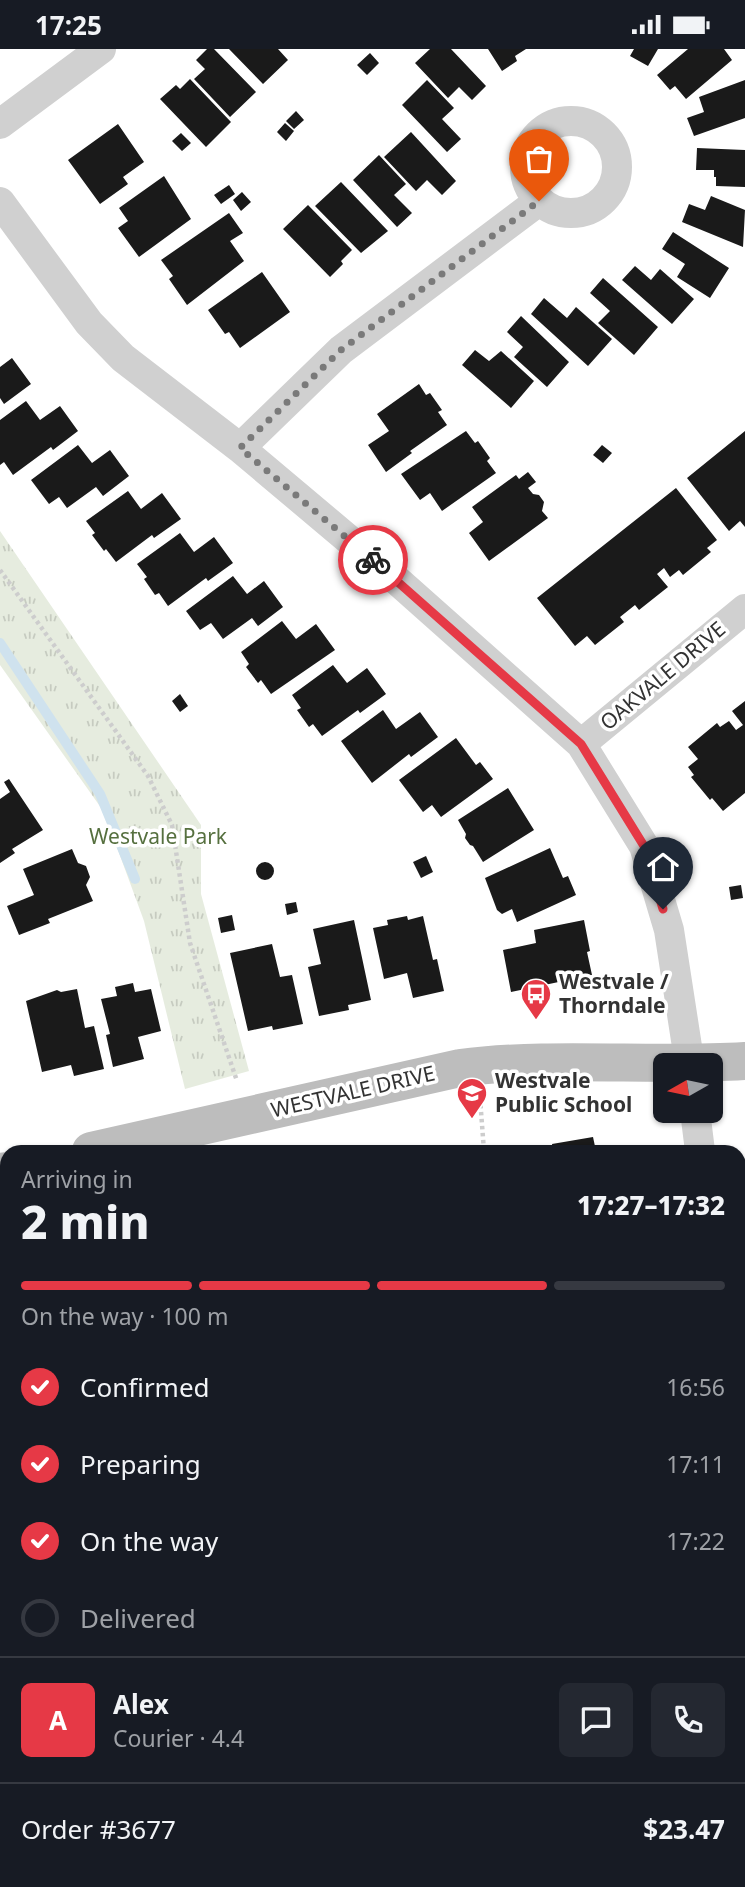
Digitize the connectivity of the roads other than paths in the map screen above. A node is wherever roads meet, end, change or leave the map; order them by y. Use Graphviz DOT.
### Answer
graph roads {
  1 [pos="101,49"];
  2 [pos="0,124"];
  3 [pos="539,201"];
  4 [pos="0,202"];
  5 [pos="240,448"];
  6 [pos="745,608"];
  7 [pos="581,744"];
  8 [pos="688,1053"];
  9 [pos="745,1061"];
  10 [pos="723,1063"];
  11 [pos="653,1064"];
  12 [pos="696,1123"];
  13 [pos="118,1145"];
  14 [pos="699,1145"];
  1 -- 2 [label="street"];
  3 -- 5 [label="street"];
  4 -- 5 [label="street"];
  5 -- 7 [label="street"];
  6 -- 7 [label="street, OAKVALE DRIVE"];
  7 -- 8 [label="street"];
  9 -- 10 [label="street, WESTVALE DRIVE"];
  11 -- 13 [label="street, WESTVALE DRIVE"];
  12 -- 14 [label="street"];
}
